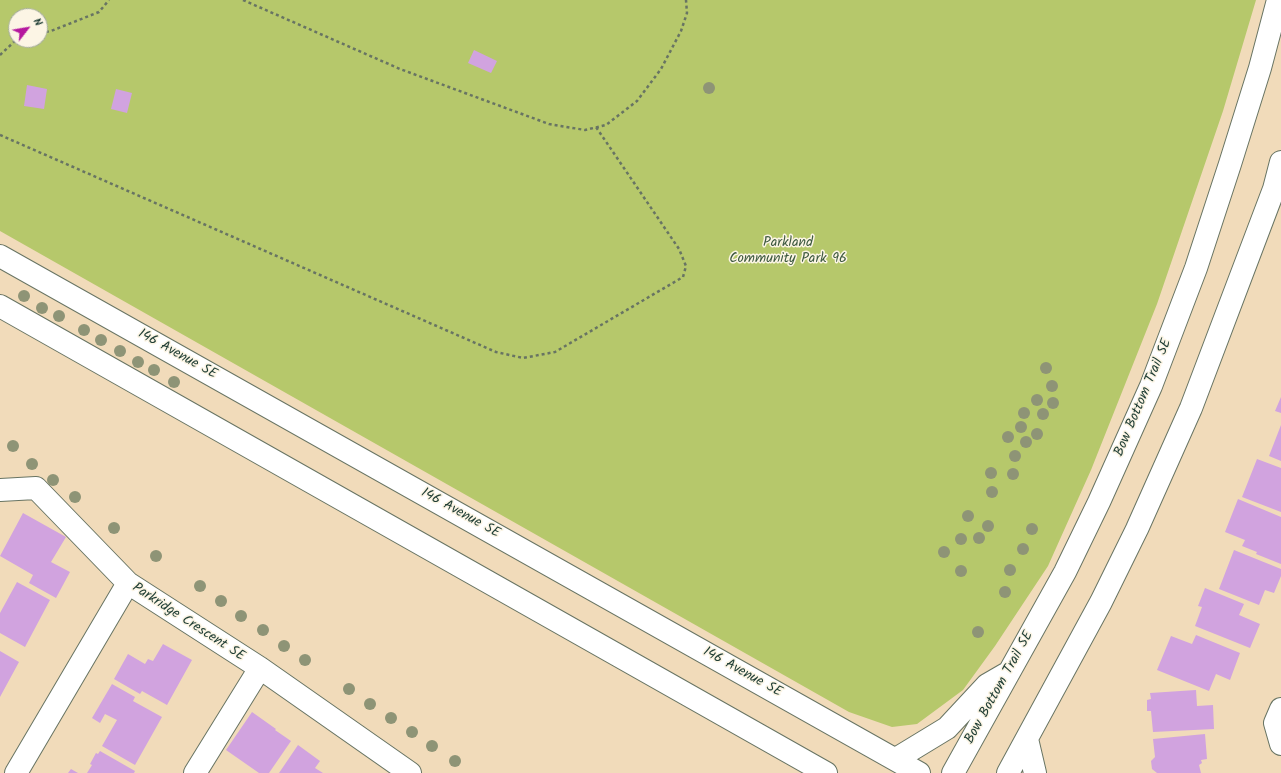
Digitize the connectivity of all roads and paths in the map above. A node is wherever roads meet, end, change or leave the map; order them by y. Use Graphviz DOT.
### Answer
graph roads {
  1 [pos="109,0"];
  2 [pos="243,0"];
  3 [pos="686,0"];
  4 [pos="1278,0"];
  5 [pos="48,32"];
  6 [pos="8,46"];
  7 [pos="0,53"];
  8 [pos="596,127"];
  9 [pos="0,135"];
  10 [pos="1281,162"];
  11 [pos="0,256"];
  12 [pos="0,306"];
  13 [pos="0,490"];
  14 [pos="128,583"];
  15 [pos="260,668"];
  16 [pos="1009,673"];
  17 [pos="1281,709"];
  18 [pos="1027,739"];
  19 [pos="1281,744"];
  20 [pos="896,759"];
  21 [pos="818,771"];
  22 [pos="16,773"];
  23 [pos="195,773"];
  24 [pos="410,773"];
  25 [pos="919,773"];
  26 [pos="953,773"];
  27 [pos="1008,773"];
  28 [pos="1035,773"];
  1 -- 5 [label="path"];
  2 -- 8 [label="path"];
  3 -- 8 [label="path"];
  4 -- 16 [label="street, Bow Bottom Trail SE"];
  6 -- 7 [label="path"];
  8 -- 9 [label="path"];
  10 -- 18 [label="street"];
  11 -- 20 [label="street, 146 Avenue SE"];
  12 -- 21 [label="street"];
  13 -- 14 [label="street"];
  14 -- 15 [label="street, Parkridge Crescent SE"];
  14 -- 22 [label="street, Parkridge Crescent SE"];
  15 -- 23 [label="street"];
  15 -- 24 [label="street, Parkridge Crescent SE"];
  16 -- 20 [label="street"];
  16 -- 26 [label="street, Bow Bottom Trail SE"];
  17 -- 19 [label="street"];
  18 -- 27 [label="street"];
  18 -- 28 [label="street"];
  20 -- 25 [label="street, 146 Avenue SE"];
}
